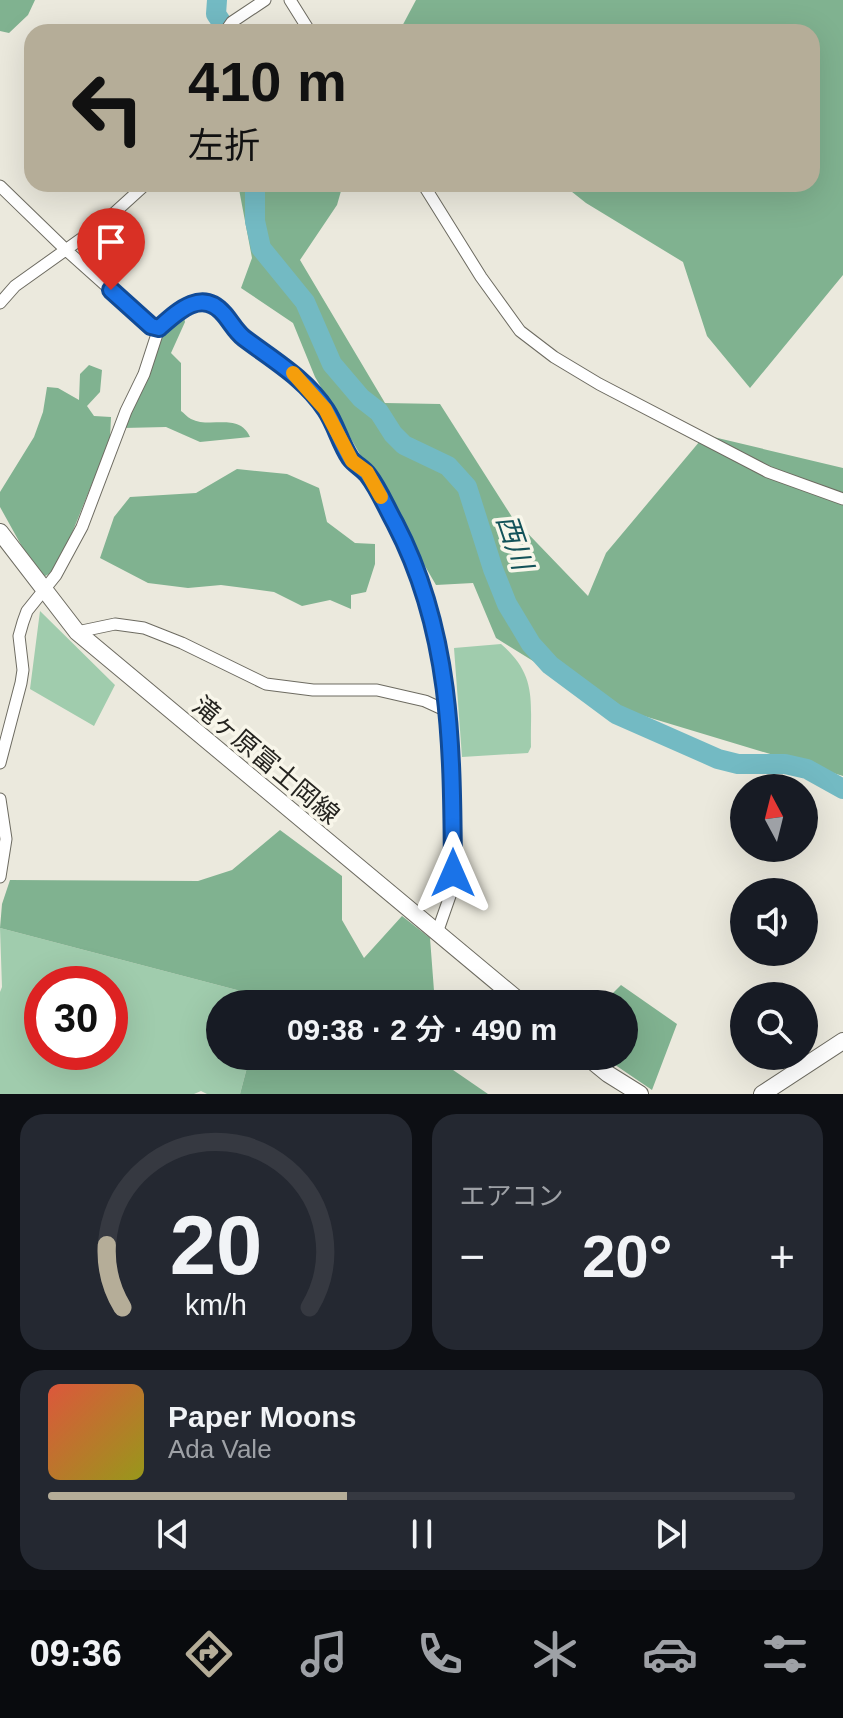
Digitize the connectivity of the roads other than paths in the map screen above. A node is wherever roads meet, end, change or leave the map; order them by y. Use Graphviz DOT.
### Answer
graph roads {
  1 [pos="265,0"];
  2 [pos="290,0"];
  3 [pos="233,24"];
  4 [pos="305,24"];
  5 [pos="0,186"];
  6 [pos="137,192"];
  7 [pos="428,192"];
  8 [pos="65,249"];
  9 [pos="0,303"];
  10 [pos="159,328"];
  11 [pos="843,499"];
  12 [pos="0,532"];
  13 [pos="44,592"];
  14 [pos="77,632"];
  15 [pos="449,712"];
  16 [pos="0,763"];
  17 [pos="0,799"];
  18 [pos="0,877"];
  19 [pos="437,933"];
  20 [pos="506,990"];
  21 [pos="843,1041"];
  22 [pos="603,1070"];
  23 [pos="640,1094"];
  24 [pos="762,1094"];
  1 -- 3 [label="street"];
  2 -- 4 [label="street"];
  5 -- 8 [label="street"];
  6 -- 8 [label="street"];
  7 -- 11 [label="street"];
  8 -- 9 [label="street"];
  8 -- 10 [label="street"];
  10 -- 13 [label="street"];
  10 -- 15 [label="street"];
  12 -- 13 [label="main road, 滝ヶ原富士岡線"];
  13 -- 14 [label="main road, 滝ヶ原富士岡線"];
  13 -- 16 [label="street"];
  14 -- 15 [label="street"];
  14 -- 19 [label="main road, 滝ヶ原富士岡線"];
  15 -- 19 [label="street"];
  17 -- 18 [label="street"];
  19 -- 20 [label="main road, 滝ヶ原富士岡線"];
  21 -- 24 [label="main road"];
  22 -- 23 [label="main road"];
}
